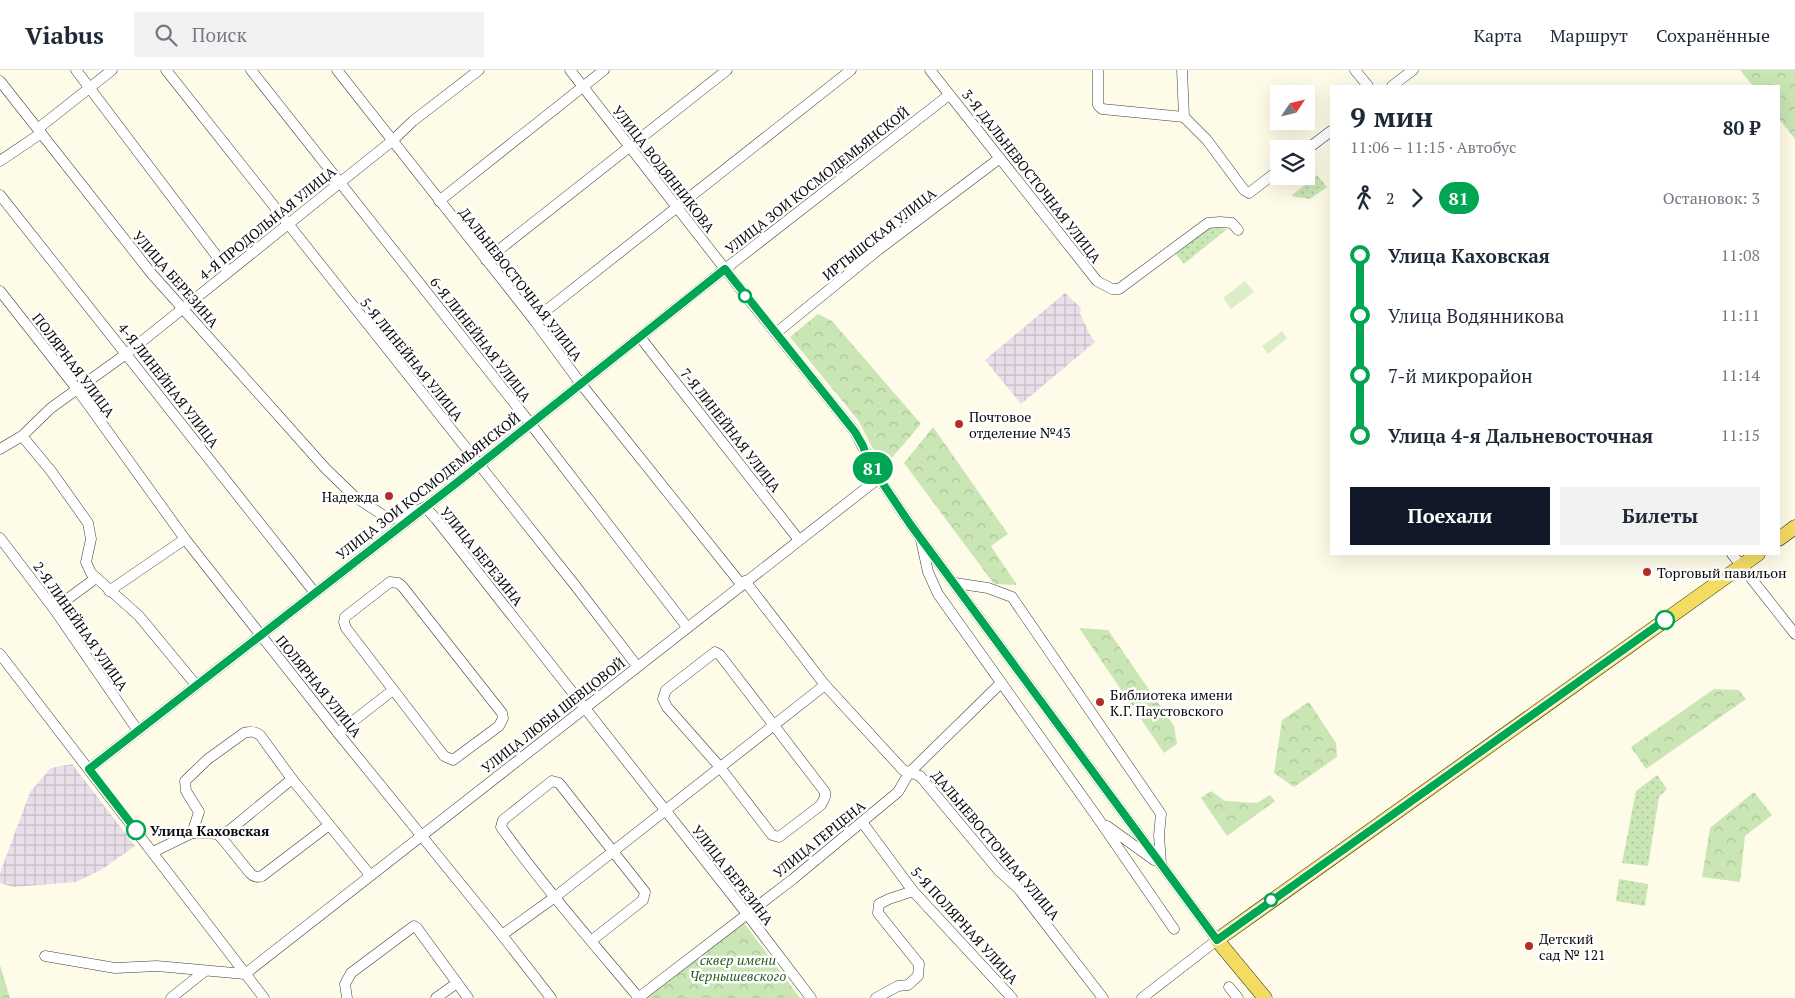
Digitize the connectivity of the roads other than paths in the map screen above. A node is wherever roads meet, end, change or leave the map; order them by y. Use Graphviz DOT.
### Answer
graph roads {
  1 [pos="76,70"];
  2 [pos="112,70"];
  3 [pos="166,70"];
  4 [pos="250,70"];
  5 [pos="337,70"];
  6 [pos="479,70"];
  7 [pos="570,70"];
  8 [pos="604,70"];
  9 [pos="727,70"];
  10 [pos="851,70"];
  11 [pos="930,70"];
  12 [pos="1098,70"];
  13 [pos="1182,70"];
  14 [pos="1355,70"];
  15 [pos="1413,70"];
  16 [pos="0,81"];
  17 [pos="1367,85"];
  18 [pos="1393,85"];
  19 [pos="583,87"];
  20 [pos="90,88"];
  21 [pos="949,95"];
  22 [pos="1184,117"];
  23 [pos="1330,133"];
  24 [pos="40,134"];
  25 [pos="392,141"];
  26 [pos="1315,144"];
  27 [pos="630,148"];
  28 [pos="1000,158"];
  29 [pos="0,161"];
  30 [pos="1270,177"];
  31 [pos="340,182"];
  32 [pos="0,195"];
  33 [pos="439,201"];
  34 [pos="676,207"];
  35 [pos="287,224"];
  36 [pos="1235,226"];
  37 [pos="486,260"];
  38 [pos="725,269"];
  39 [pos="228,272"];
  40 [pos="0,291"];
  41 [pos="182,308"];
  42 [pos="534,320"];
  43 [pos="776,333"];
  44 [pos="640,337"];
  45 [pos="126,354"];
  46 [pos="581,384"];
  47 [pos="76,389"];
  48 [pos="530,423"];
  49 [pos="22,436"];
  50 [pos="0,449"];
  51 [pos="479,465"];
  52 [pos="878,478"];
  53 [pos="424,507"];
  54 [pos="1795,527"];
  55 [pos="920,537"];
  56 [pos="0,538"];
  57 [pos="1780,538"];
  58 [pos="185,539"];
  59 [pos="800,540"];
  60 [pos="1733,555"];
  61 [pos="1757,555"];
  62 [pos="1741,566"];
  63 [pos="96,578"];
  64 [pos="743,583"];
  65 [pos="955,583"];
  66 [pos="110,591"];
  67 [pos="315,593"];
  68 [pos="54,609"];
  69 [pos="687,627"];
  70 [pos="260,634"];
  71 [pos="1795,634"];
  72 [pos="0,654"];
  73 [pos="637,666"];
  74 [pos="1002,683"];
  75 [pos="196,685"];
  76 [pos="825,685"];
  77 [pos="393,690"];
  78 [pos="584,708"];
  79 [pos="774,724"];
  80 [pos="138,731"];
  81 [pos="338,733"];
  82 [pos="719,766"];
  83 [pos="89,769"];
  84 [pos="909,773"];
  85 [pos="292,779"];
  86 [pos="666,810"];
  87 [pos="1097,817"];
  88 [pos="862,822"];
  89 [pos="329,825"];
  90 [pos="192,833"];
  91 [pos="220,836"];
  92 [pos="421,836"];
  93 [pos="613,850"];
  94 [pos="153,852"];
  95 [pos="1161,865"];
  96 [pos="370,875"];
  97 [pos="913,891"];
  98 [pos="555,897"];
  99 [pos="747,914"];
  100 [pos="1174,929"];
  101 [pos="502,935"];
  102 [pos="1217,940"];
  103 [pos="591,941"];
  104 [pos="45,956"];
  105 [pos="204,971"];
  106 [pos="245,974"];
  107 [pos="457,983"];
  108 [pos="1229,987"];
  109 [pos="171,998"];
  110 [pos="264,998"];
  111 [pos="347,998"];
  112 [pos="436,998"];
  113 [pos="468,998"];
  114 [pos="551,998"];
  115 [pos="638,998"];
  116 [pos="811,998"];
  117 [pos="876,998"];
  118 [pos="1012,998"];
  119 [pos="1103,998"];
  120 [pos="1142,998"];
  121 [pos="1238,998"];
  122 [pos="1265,998"];
  1 -- 20 [label="street"];
  2 -- 20 [label="street"];
  3 -- 35 [label="street, 5-Я ЛИНЕЙНАЯ УЛИЦА"];
  4 -- 31 [label="street, 6-Я ЛИНЕЙНАЯ УЛИЦА"];
  5 -- 25 [label="street, ДАЛЬНЕВОСТОЧНАЯ УЛИЦА"];
  6 -- 25 [label="street, 4-Я ПРОДОЛЬНАЯ УЛИЦА"];
  7 -- 19 [label="street, УЛИЦА ВОДЯННИКОВА"];
  8 -- 19 [label="street"];
  9 -- 27 [label="street"];
  10 -- 34 [label="street"];
  11 -- 21 [label="street, 3-Я ДАЛЬНЕВОСТОЧНАЯ УЛИЦА"];
  12 -- 22 [label="street"];
  13 -- 22 [label="street"];
  14 -- 17 [label="street"];
  15 -- 18 [label="street"];
  16 -- 24 [label="street, УЛИЦА БЕРЕЗИНА"];
  19 -- 27 [label="street, УЛИЦА ВОДЯННИКОВА"];
  19 -- 33 [label="street"];
  20 -- 24 [label="street"];
  20 -- 39 [label="street"];
  21 -- 28 [label="street, 3-Я ДАЛЬНЕВОСТОЧНАЯ УЛИЦА"];
  21 -- 38 [label="street, УЛИЦА ЗОИ КОСМОДЕМЬЯНСКОЙ"];
  22 -- 30 [label="street"];
  23 -- 26 [label="street"];
  24 -- 29 [label="street"];
  24 -- 41 [label="street, УЛИЦА БЕРЕЗИНА"];
  25 -- 31 [label="street, 4-Я ПРОДОЛЬНАЯ УЛИЦА"];
  25 -- 33 [label="street, ДАЛЬНЕВОСТОЧНАЯ УЛИЦА"];
  27 -- 34 [label="street, УЛИЦА ВОДЯННИКОВА"];
  27 -- 37 [label="street"];
  28 -- 36 [label="street, 3-Я ДАЛЬНЕВОСТОЧНАЯ УЛИЦА"];
  28 -- 43 [label="street, ИРТЫШСКАЯ УЛИЦА"];
  31 -- 35 [label="street, 4-Я ПРОДОЛЬНАЯ УЛИЦА"];
  31 -- 48 [label="street, 6-Я ЛИНЕЙНАЯ УЛИЦА"];
  32 -- 45 [label="street, 4-Я ЛИНЕЙНАЯ УЛИЦА"];
  33 -- 37 [label="street, ДАЛЬНЕВОСТОЧНАЯ УЛИЦА"];
  34 -- 38 [label="street, УЛИЦА ВОДЯННИКОВА"];
  34 -- 42 [label="street"];
  35 -- 39 [label="street, 4-Я ПРОДОЛЬНАЯ УЛИЦА"];
  35 -- 51 [label="street, 5-Я ЛИНЕЙНАЯ УЛИЦА"];
  37 -- 42 [label="street, ДАЛЬНЕВОСТОЧНАЯ УЛИЦА"];
  38 -- 43 [label="street, УЛИЦА ВОДЯННИКОВА"];
  38 -- 44 [label="street, УЛИЦА ЗОИ КОСМОДЕМЬЯНСКОЙ"];
  39 -- 41 [label="street, 4-Я ПРОДОЛЬНАЯ УЛИЦА"];
  40 -- 47 [label="street, ПОЛЯРНАЯ УЛИЦА"];
  41 -- 45 [label="street, 4-Я ПРОДОЛЬНАЯ УЛИЦА"];
  41 -- 53 [label="street, УЛИЦА БЕРЕЗИНА"];
  42 -- 46 [label="street, ДАЛЬНЕВОСТОЧНАЯ УЛИЦА"];
  43 -- 52 [label="street, УЛИЦА ВОДЯННИКОВА"];
  44 -- 46 [label="street, УЛИЦА ЗОИ КОСМОДЕМЬЯНСКОЙ"];
  44 -- 59 [label="street, 7-Я ЛИНЕЙНАЯ УЛИЦА"];
  45 -- 47 [label="street, 4-Я ПРОДОЛЬНАЯ УЛИЦА"];
  45 -- 67 [label="street, 4-Я ЛИНЕЙНАЯ УЛИЦА"];
  46 -- 48 [label="street, УЛИЦА ЗОИ КОСМОДЕМЬЯНСКОЙ"];
  46 -- 64 [label="street, ДАЛЬНЕВОСТОЧНАЯ УЛИЦА"];
  47 -- 49 [label="street, 4-Я ПРОДОЛЬНАЯ УЛИЦА"];
  47 -- 58 [label="street, ПОЛЯРНАЯ УЛИЦА"];
  48 -- 51 [label="street, УЛИЦА ЗОИ КОСМОДЕМЬЯНСКОЙ"];
  48 -- 69 [label="street, 6-Я ЛИНЕЙНАЯ УЛИЦА"];
  49 -- 50 [label="street, 4-Я ПРОДОЛЬНАЯ УЛИЦА"];
  49 -- 63 [label="street"];
  51 -- 53 [label="street, УЛИЦА ЗОИ КОСМОДЕМЬЯНСКОЙ"];
  51 -- 73 [label="street, 5-Я ЛИНЕЙНАЯ УЛИЦА"];
  52 -- 55 [label="street, УЛИЦА ВОДЯННИКОВА"];
  52 -- 59 [label="street, УЛИЦА ЛЮБЫ ШЕВЦОВОЙ"];
  53 -- 67 [label="street, УЛИЦА ЗОИ КОСМОДЕМЬЯНСКОЙ"];
  53 -- 78 [label="street, УЛИЦА БЕРЕЗИНА"];
  54 -- 57 [label="main road"];
  55 -- 65 [label="street, УЛИЦА ВОДЯННИКОВА"];
  55 -- 74 [label="street"];
  56 -- 68 [label="street, 2-Я ЛИНЕЙНАЯ УЛИЦА"];
  58 -- 66 [label="street"];
  58 -- 70 [label="street, ПОЛЯРНАЯ УЛИЦА"];
  59 -- 64 [label="street, УЛИЦА ЛЮБЫ ШЕВЦОВОЙ"];
  60 -- 62 [label="street"];
  61 -- 62 [label="main road"];
  62 -- 71 [label="street"];
  62 -- 102 [label="main road"];
  63 -- 66 [label="street"];
  63 -- 68 [label="street"];
  64 -- 69 [label="street, УЛИЦА ЛЮБЫ ШЕВЦОВОЙ"];
  64 -- 76 [label="street, ДАЛЬНЕВОСТОЧНАЯ УЛИЦА"];
  65 -- 95 [label="street, УЛИЦА ВОДЯННИКОВА"];
  65 -- 95 [label="street"];
  66 -- 75 [label="street"];
  67 -- 70 [label="street, УЛИЦА ЗОИ КОСМОДЕМЬЯНСКОЙ"];
  68 -- 80 [label="street, 2-Я ЛИНЕЙНАЯ УЛИЦА"];
  69 -- 73 [label="street, УЛИЦА ЛЮБЫ ШЕВЦОВОЙ"];
  70 -- 75 [label="street, УЛИЦА ЗОИ КОСМОДЕМЬЯНСКОЙ"];
  70 -- 81 [label="street, ПОЛЯРНАЯ УЛИЦА"];
  72 -- 83 [label="street"];
  73 -- 78 [label="street, УЛИЦА ЛЮБЫ ШЕВЦОВОЙ"];
  74 -- 84 [label="street, УЛИЦА ГЕРЦЕНА"];
  74 -- 87 [label="street"];
  75 -- 80 [label="street, УЛИЦА ЗОИ КОСМОДЕМЬЯНСКОЙ"];
  76 -- 79 [label="street"];
  76 -- 84 [label="street, ДАЛЬНЕВОСТОЧНАЯ УЛИЦА"];
  77 -- 77 [label="street"];
  77 -- 81 [label="street"];
  78 -- 86 [label="street, УЛИЦА БЕРЕЗИНА"];
  78 -- 92 [label="street, УЛИЦА ЛЮБЫ ШЕВЦОВОЙ"];
  79 -- 82 [label="street"];
  79 -- 82 [label="street"];
  79 -- 82 [label="street"];
  80 -- 83 [label="street, УЛИЦА ЗОИ КОСМОДЕМЬЯНСКОЙ"];
  81 -- 92 [label="street, ПОЛЯРНАЯ УЛИЦА"];
  82 -- 86 [label="street"];
  83 -- 94 [label="street"];
  84 -- 88 [label="street, УЛИЦА ГЕРЦЕНА"];
  84 -- 119 [label="street, ДАЛЬНЕВОСТОЧНАЯ УЛИЦА"];
  85 -- 89 [label="street"];
  85 -- 90 [label="street"];
  85 -- 91 [label="street"];
  86 -- 93 [label="street"];
  86 -- 99 [label="street, УЛИЦА БЕРЕЗИНА"];
  87 -- 95 [label="street"];
  87 -- 100 [label="street"];
  88 -- 97 [label="street, 5-Я ПОЛЯРНАЯ УЛИЦА"];
  88 -- 99 [label="street, УЛИЦА ГЕРЦЕНА"];
  89 -- 91 [label="street"];
  89 -- 96 [label="street"];
  90 -- 91 [label="street"];
  90 -- 94 [label="street"];
  92 -- 96 [label="street, УЛИЦА ЛЮБЫ ШЕВЦОВОЙ"];
  92 -- 101 [label="street, ПОЛЯРНАЯ УЛИЦА"];
  93 -- 98 [label="street"];
  93 -- 98 [label="street"];
  93 -- 103 [label="street"];
  94 -- 106 [label="street"];
  95 -- 102 [label="street, УЛИЦА ВОДЯННИКОВА"];
  96 -- 106 [label="street, УЛИЦА ЛЮБЫ ШЕВЦОВОЙ"];
  97 -- 117 [label="street"];
  97 -- 118 [label="street, 5-Я ПОЛЯРНАЯ УЛИЦА"];
  98 -- 101 [label="street"];
  98 -- 103 [label="street"];
  99 -- 115 [label="street, УЛИЦА ГЕРЦЕНА"];
  99 -- 116 [label="street, УЛИЦА БЕРЕЗИНА"];
  101 -- 114 [label="street, ПОЛЯРНАЯ УЛИЦА"];
  102 -- 120 [label="street"];
  102 -- 122 [label="main road"];
  103 -- 115 [label="street"];
  104 -- 105 [label="street"];
  105 -- 106 [label="street"];
  105 -- 109 [label="street"];
  106 -- 110 [label="street"];
  107 -- 111 [label="street"];
  107 -- 112 [label="street"];
  107 -- 113 [label="street"];
  108 -- 121 [label="street"];
}
